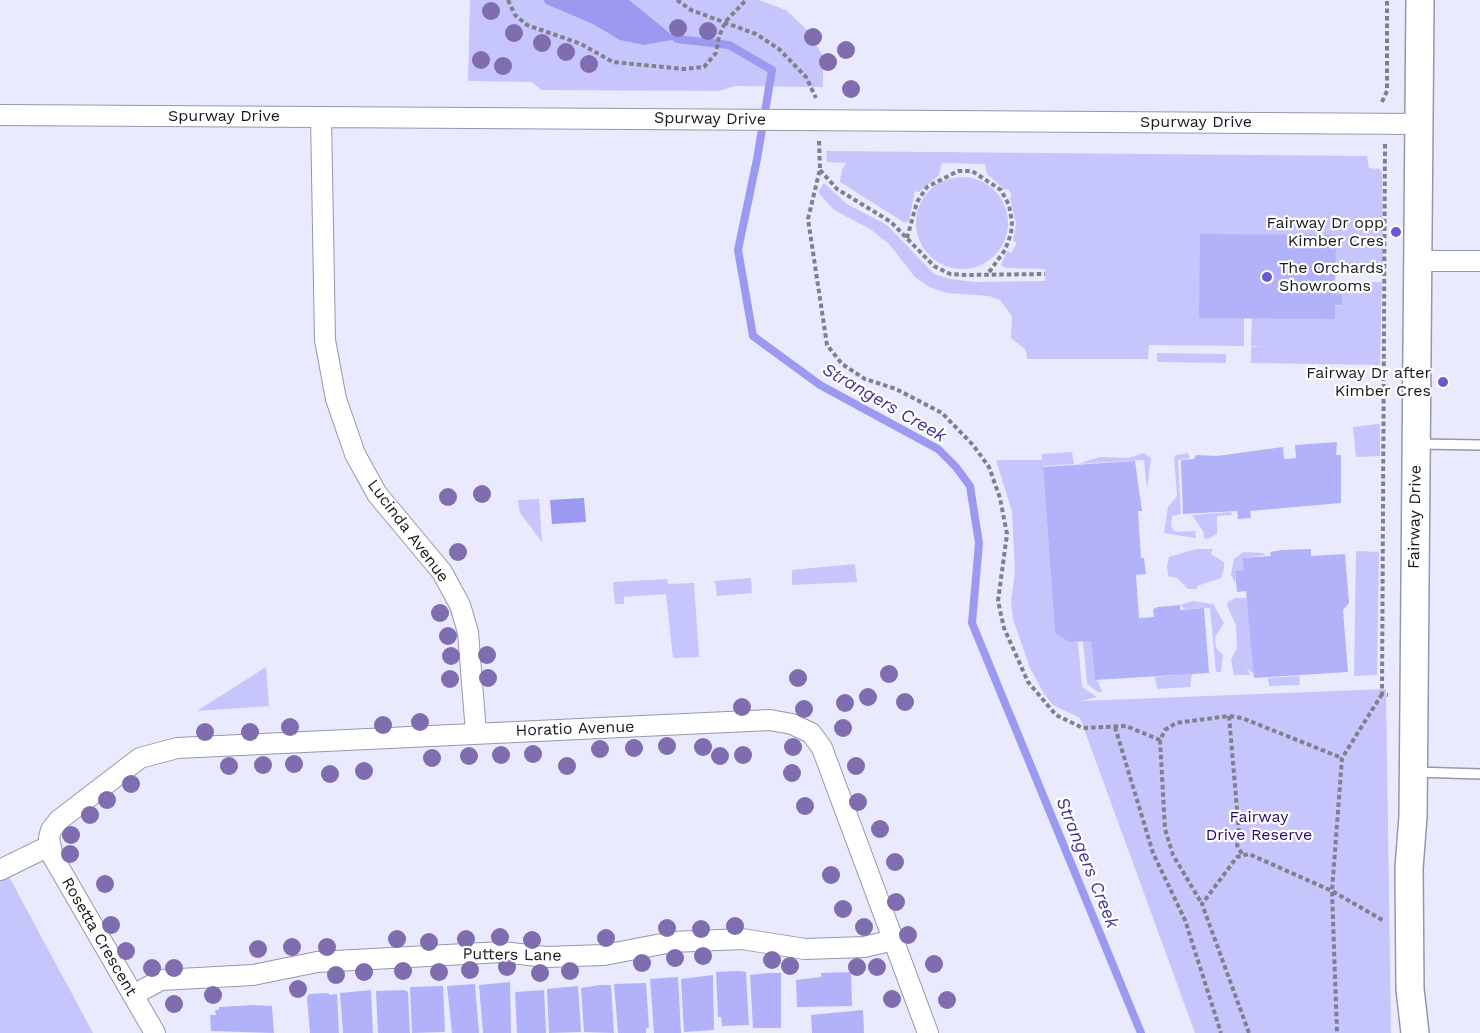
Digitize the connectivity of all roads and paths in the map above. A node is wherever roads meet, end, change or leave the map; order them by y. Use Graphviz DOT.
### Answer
graph roads {
  1 [pos="508,0"];
  2 [pos="677,0"];
  3 [pos="746,0"];
  4 [pos="1387,0"];
  5 [pos="1420,0"];
  6 [pos="726,21"];
  7 [pos="809,101"];
  8 [pos="1376,106"];
  9 [pos="814,114"];
  10 [pos="0,115"];
  11 [pos="321,117"];
  12 [pos="1419,124"];
  13 [pos="820,169"];
  14 [pos="907,238"];
  15 [pos="1418,261"];
  16 [pos="1480,261"];
  17 [pos="1045,274"];
  18 [pos="987,275"];
  19 [pos="1416,444"];
  20 [pos="1480,445"];
  21 [pos="1382,694"];
  22 [pos="1229,716"];
  23 [pos="1115,727"];
  24 [pos="476,733"];
  25 [pos="1160,740"];
  26 [pos="1342,758"];
  27 [pos="1413,772"];
  28 [pos="1480,774"];
  29 [pos="49,842"];
  30 [pos="1242,855"];
  31 [pos="0,870"];
  32 [pos="1332,891"];
  33 [pos="1202,904"];
  34 [pos="1410,936"];
  35 [pos="894,940"];
  36 [pos="133,995"];
  37 [pos="155,1033"];
  38 [pos="928,1033"];
  39 [pos="1221,1033"];
  40 [pos="1249,1033"];
  41 [pos="1337,1033"];
  42 [pos="1415,1033"];
  1 -- 6 [label="path"];
  2 -- 6 [label="path"];
  3 -- 6 [label="path"];
  4 -- 8 [label="path"];
  5 -- 12 [label="street, Fairway Drive"];
  6 -- 9 [label="path"];
  7 -- 9 [label="path"];
  9 -- 11 [label="street, Spurway Drive"];
  9 -- 12 [label="street, Spurway Drive"];
  9 -- 13 [label="path"];
  10 -- 11 [label="street, Spurway Drive"];
  11 -- 24 [label="street, Lucinda Avenue"];
  12 -- 15 [label="street, Fairway Drive"];
  13 -- 14 [label="path"];
  13 -- 23 [label="path"];
  14 -- 18 [label="path"];
  14 -- 18 [label="path"];
  15 -- 16 [label="street"];
  15 -- 19 [label="street, Fairway Drive"];
  17 -- 18 [label="path"];
  19 -- 20 [label="lane"];
  19 -- 27 [label="street, Fairway Drive"];
  21 -- 26 [label="path"];
  22 -- 25 [label="path"];
  22 -- 26 [label="path"];
  22 -- 30 [label="path"];
  23 -- 25 [label="path"];
  23 -- 39 [label="path"];
  24 -- 29 [label="street, Horatio Avenue"];
  24 -- 35 [label="street, Horatio Avenue"];
  25 -- 33 [label="path"];
  26 -- 32 [label="path"];
  27 -- 28 [label="lane"];
  27 -- 34 [label="street, Fairway Drive"];
  29 -- 31 [label="street"];
  29 -- 36 [label="street, Rosetta Crescent"];
  30 -- 32 [label="path"];
  30 -- 33 [label="path"];
  32 -- 34 [label="path"];
  32 -- 41 [label="path"];
  33 -- 40 [label="path"];
  34 -- 42 [label="street, Fairway Drive"];
  35 -- 36 [label="street, Putters Lane"];
  35 -- 38 [label="street, Horatio Avenue"];
  36 -- 37 [label="street, Rosetta Crescent"];
}
